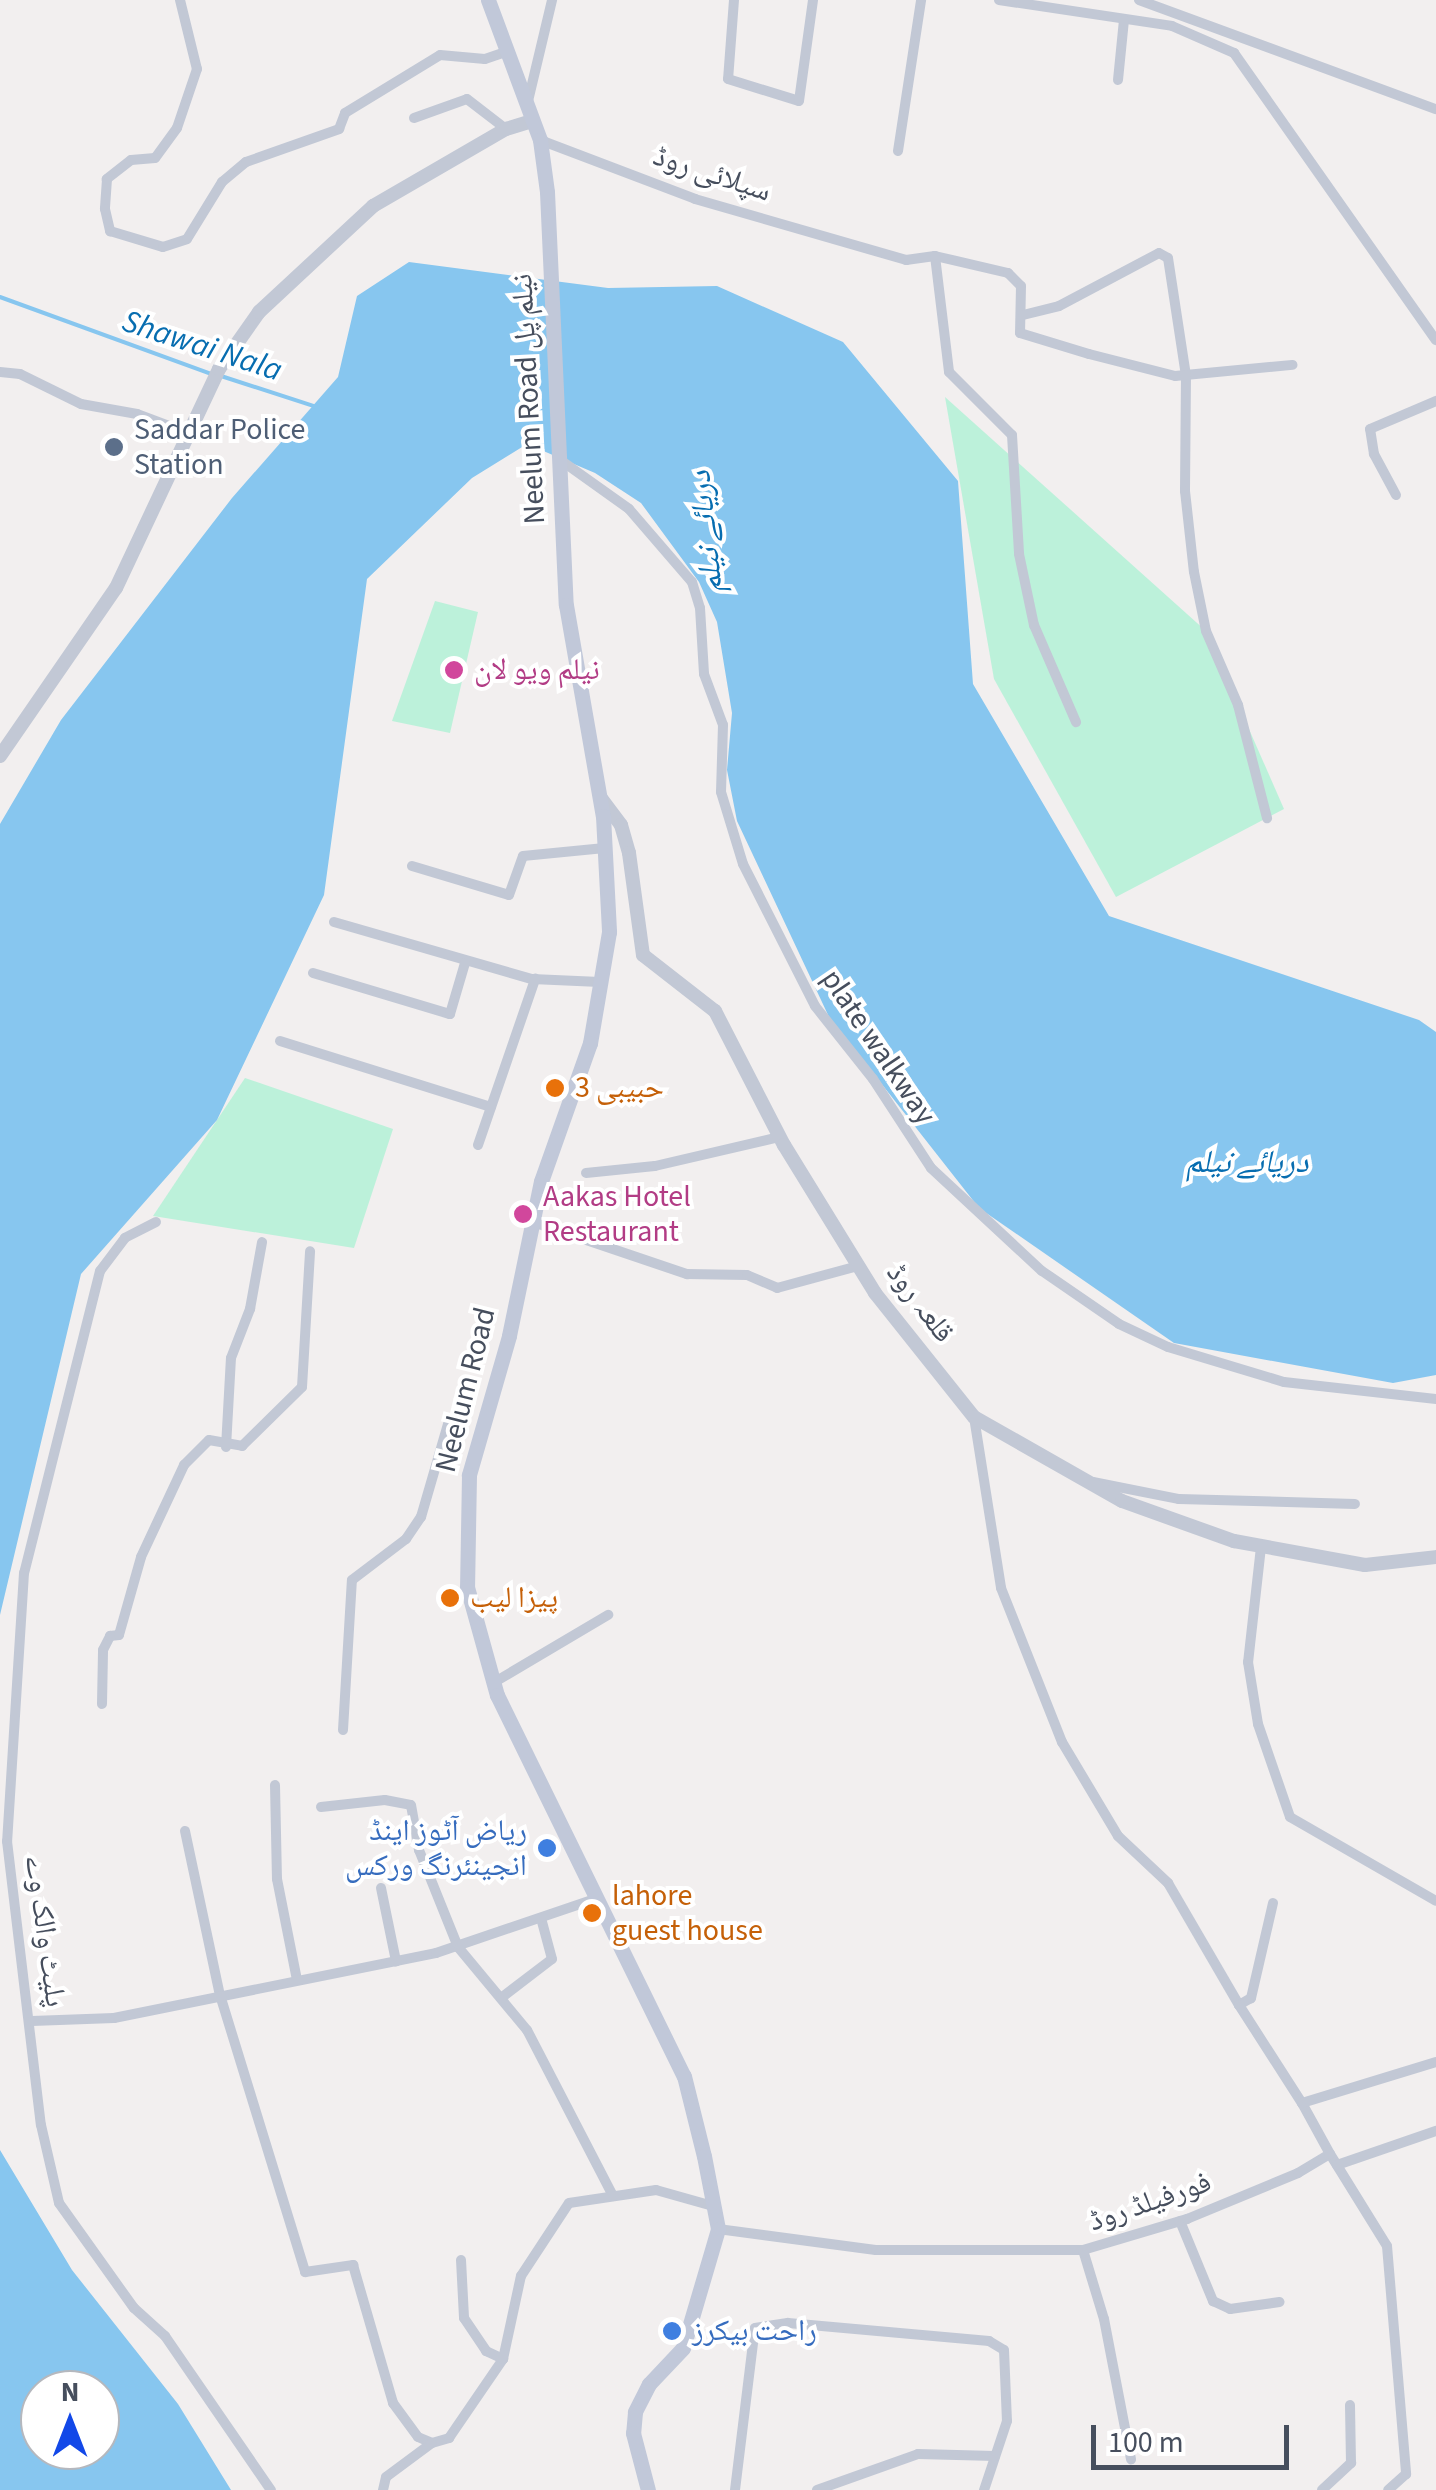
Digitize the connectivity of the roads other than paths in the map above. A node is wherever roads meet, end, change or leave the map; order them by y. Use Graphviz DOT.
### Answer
graph roads {
  1 [pos="180,0"];
  2 [pos="488,0"];
  3 [pos="552,0"];
  4 [pos="734,0"];
  5 [pos="812,0"];
  6 [pos="921,0"];
  7 [pos="999,0"];
  8 [pos="1138,0"];
  9 [pos="1124,20"];
  10 [pos="508,51"];
  11 [pos="1118,80"];
  12 [pos="528,101"];
  13 [pos="1436,109"];
  14 [pos="414,118"];
  15 [pos="534,121"];
  16 [pos="506,129"];
  17 [pos="540,140"];
  18 [pos="898,150"];
  19 [pos="935,256"];
  20 [pos="1022,315"];
  21 [pos="1436,340"];
  22 [pos="1292,365"];
  23 [pos="0,372"];
  24 [pos="1186,375"];
  25 [pos="1436,401"];
  26 [pos="190,428"];
  27 [pos="558,459"];
  28 [pos="1396,494"];
  29 [pos="566,605"];
  30 [pos="1076,722"];
  31 [pos="0,756"];
  32 [pos="599,796"];
  33 [pos="1267,818"];
  34 [pos="605,848"];
  35 [pos="412,866"];
  36 [pos="334,922"];
  37 [pos="465,963"];
  38 [pos="313,974"];
  39 [pos="535,979"];
  40 [pos="600,982"];
  41 [pos="280,1041"];
  42 [pos="491,1107"];
  43 [pos="780,1137"];
  44 [pos="478,1145"];
  45 [pos="586,1173"];
  46 [pos="156,1222"];
  47 [pos="533,1222"];
  48 [pos="262,1242"];
  49 [pos="310,1250"];
  50 [pos="858,1266"];
  51 [pos="1436,1399"];
  52 [pos="974,1417"];
  53 [pos="448,1424"];
  54 [pos="226,1447"];
  55 [pos="1088,1482"];
  56 [pos="1355,1504"];
  57 [pos="1260,1547"];
  58 [pos="1436,1556"];
  59 [pos="608,1616"];
  60 [pos="493,1683"];
  61 [pos="102,1704"];
  62 [pos="344,1730"];
  63 [pos="275,1784"];
  64 [pos="320,1807"];
  65 [pos="185,1831"];
  66 [pos="381,1888"];
  67 [pos="599,1898"];
  68 [pos="1436,1901"];
  69 [pos="1272,1904"];
  70 [pos="541,1918"];
  71 [pos="458,1947"];
  72 [pos="396,1960"];
  73 [pos="297,1980"];
  74 [pos="220,1995"];
  75 [pos="501,1998"];
  76 [pos="1239,2005"];
  77 [pos="32,2022"];
  78 [pos="1436,2062"];
  79 [pos="1302,2102"];
  80 [pos="1436,2131"];
  81 [pos="1334,2159"];
  82 [pos="612,2196"];
  83 [pos="714,2206"];
  84 [pos="1180,2221"];
  85 [pos="718,2229"];
  86 [pos="1083,2250"];
  87 [pos="461,2260"];
  88 [pos="1280,2302"];
  89 [pos="503,2360"];
  90 [pos="1350,2405"];
  91 [pos="432,2443"];
  92 [pos="995,2456"];
  93 [pos="1131,2459"];
  94 [pos="272,2490"];
  95 [pos="383,2490"];
  96 [pos="648,2490"];
  97 [pos="735,2490"];
  98 [pos="816,2490"];
  99 [pos="984,2490"];
  100 [pos="1322,2490"];
  101 [pos="1388,2490"];
  1 -- 10 [label="street"];
  2 -- 10 [label="main road"];
  3 -- 12 [label="street"];
  4 -- 5 [label="street"];
  6 -- 18 [label="street"];
  7 -- 9 [label="street"];
  8 -- 13 [label="street"];
  9 -- 11 [label="street"];
  9 -- 21 [label="street"];
  10 -- 12 [label="main road"];
  12 -- 15 [label="main road"];
  14 -- 16 [label="street"];
  15 -- 16 [label="street"];
  15 -- 17 [label="main road"];
  16 -- 26 [label="street"];
  17 -- 19 [label="street, سپلائی روڈ"];
  17 -- 27 [label="main road, Neelum Road نیلم پل"];
  19 -- 20 [label="street, سپلائی روڈ"];
  19 -- 30 [label="street"];
  20 -- 24 [label="street"];
  20 -- 24 [label="street"];
  22 -- 24 [label="street"];
  23 -- 26 [label="street"];
  24 -- 33 [label="street"];
  25 -- 28 [label="street"];
  26 -- 31 [label="street"];
  27 -- 29 [label="main road, Neelum Road نیلم پل"];
  27 -- 51 [label="street, plate walkway"];
  29 -- 32 [label="main road, Neelum Road"];
  32 -- 34 [label="main road, Neelum Road"];
  32 -- 43 [label="street, قلعہ روڈ"];
  34 -- 35 [label="street"];
  34 -- 40 [label="main road, Neelum Road"];
  36 -- 37 [label="street"];
  37 -- 38 [label="street"];
  37 -- 39 [label="street"];
  39 -- 40 [label="street"];
  39 -- 42 [label="street"];
  40 -- 47 [label="main road, Neelum Road"];
  41 -- 42 [label="street"];
  42 -- 44 [label="street"];
  43 -- 45 [label="street"];
  43 -- 50 [label="street, قلعہ روڈ"];
  46 -- 77 [label="street, پلیٹ والک وے"];
  47 -- 50 [label="street"];
  47 -- 60 [label="main road, Neelum Road"];
  48 -- 54 [label="street"];
  49 -- 54 [label="street"];
  50 -- 52 [label="street, قلعہ روڈ"];
  52 -- 55 [label="street, قلعہ روڈ"];
  52 -- 76 [label="street"];
  53 -- 62 [label="street"];
  54 -- 61 [label="street"];
  55 -- 56 [label="street"];
  55 -- 57 [label="street, قلعہ روڈ"];
  57 -- 58 [label="street, قلعہ روڈ"];
  57 -- 68 [label="street"];
  59 -- 60 [label="street"];
  60 -- 67 [label="main road, Neelum Road"];
  63 -- 73 [label="street"];
  64 -- 71 [label="street"];
  65 -- 74 [label="street"];
  66 -- 72 [label="street"];
  67 -- 70 [label="street"];
  67 -- 83 [label="main road, Neelum Road"];
  69 -- 76 [label="street"];
  70 -- 71 [label="street"];
  70 -- 75 [label="street"];
  71 -- 72 [label="street"];
  71 -- 75 [label="street"];
  72 -- 73 [label="street"];
  73 -- 74 [label="street"];
  74 -- 77 [label="street"];
  74 -- 91 [label="street"];
  75 -- 82 [label="street"];
  76 -- 79 [label="street"];
  77 -- 94 [label="street, پلیٹ والک وے"];
  78 -- 79 [label="street"];
  79 -- 81 [label="street"];
  80 -- 81 [label="street, فورفیلڈ روڈ"];
  81 -- 84 [label="street, فورفیلڈ روڈ"];
  81 -- 101 [label="street"];
  82 -- 83 [label="street"];
  82 -- 89 [label="street"];
  83 -- 85 [label="main road, Neelum Road"];
  84 -- 86 [label="street, فورفیلڈ روڈ"];
  84 -- 88 [label="street"];
  85 -- 86 [label="street, فورفیلڈ روڈ"];
  85 -- 96 [label="main road, Neelum Road"];
  86 -- 93 [label="street"];
  87 -- 89 [label="street"];
  89 -- 91 [label="street"];
  90 -- 100 [label="street"];
  91 -- 95 [label="street"];
  92 -- 97 [label="street"];
  92 -- 98 [label="street"];
  92 -- 99 [label="street"];
}
